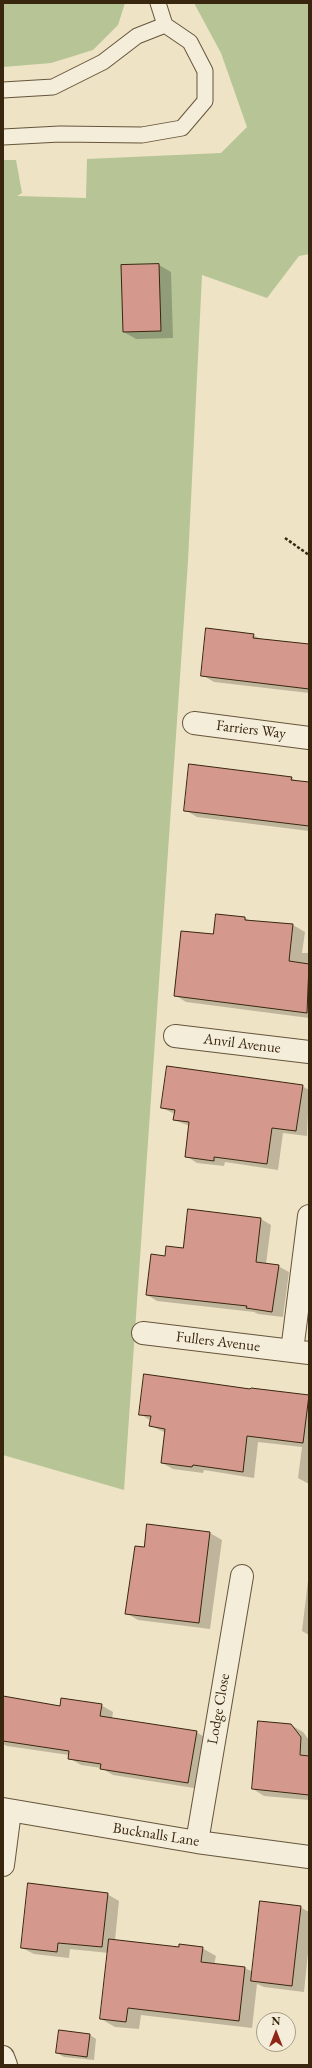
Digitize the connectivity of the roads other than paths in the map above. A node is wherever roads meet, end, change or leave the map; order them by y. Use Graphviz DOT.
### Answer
graph roads {
  1 [pos="158,3"];
  2 [pos="165,26"];
  3 [pos="3,90"];
  4 [pos="3,137"];
  5 [pos="194,723"];
  6 [pos="309,738"];
  7 [pos="175,1036"];
  8 [pos="309,1052"];
  9 [pos="309,1216"];
  10 [pos="143,1333"];
  11 [pos="301,1352"];
  12 [pos="242,1576"];
  13 [pos="6,1810"];
  14 [pos="197,1842"];
  15 [pos="309,1856"];
  16 [pos="3,1865"];
  17 [pos="3,2057"];
  18 [pos="6,2065"];
  1 -- 2 [label="lane"];
  2 -- 3 [label="lane"];
  2 -- 4 [label="lane"];
  5 -- 6 [label="street, Farriers Way"];
  7 -- 8 [label="street, Anvil Avenue"];
  9 -- 11 [label="street, Fullers Avenue"];
  10 -- 11 [label="street, Fullers Avenue"];
  12 -- 14 [label="street, Lodge Close"];
  13 -- 14 [label="street, Bucknalls Lane"];
  13 -- 16 [label="street"];
  14 -- 15 [label="street, Bucknalls Lane"];
  17 -- 18 [label="street"];
}
